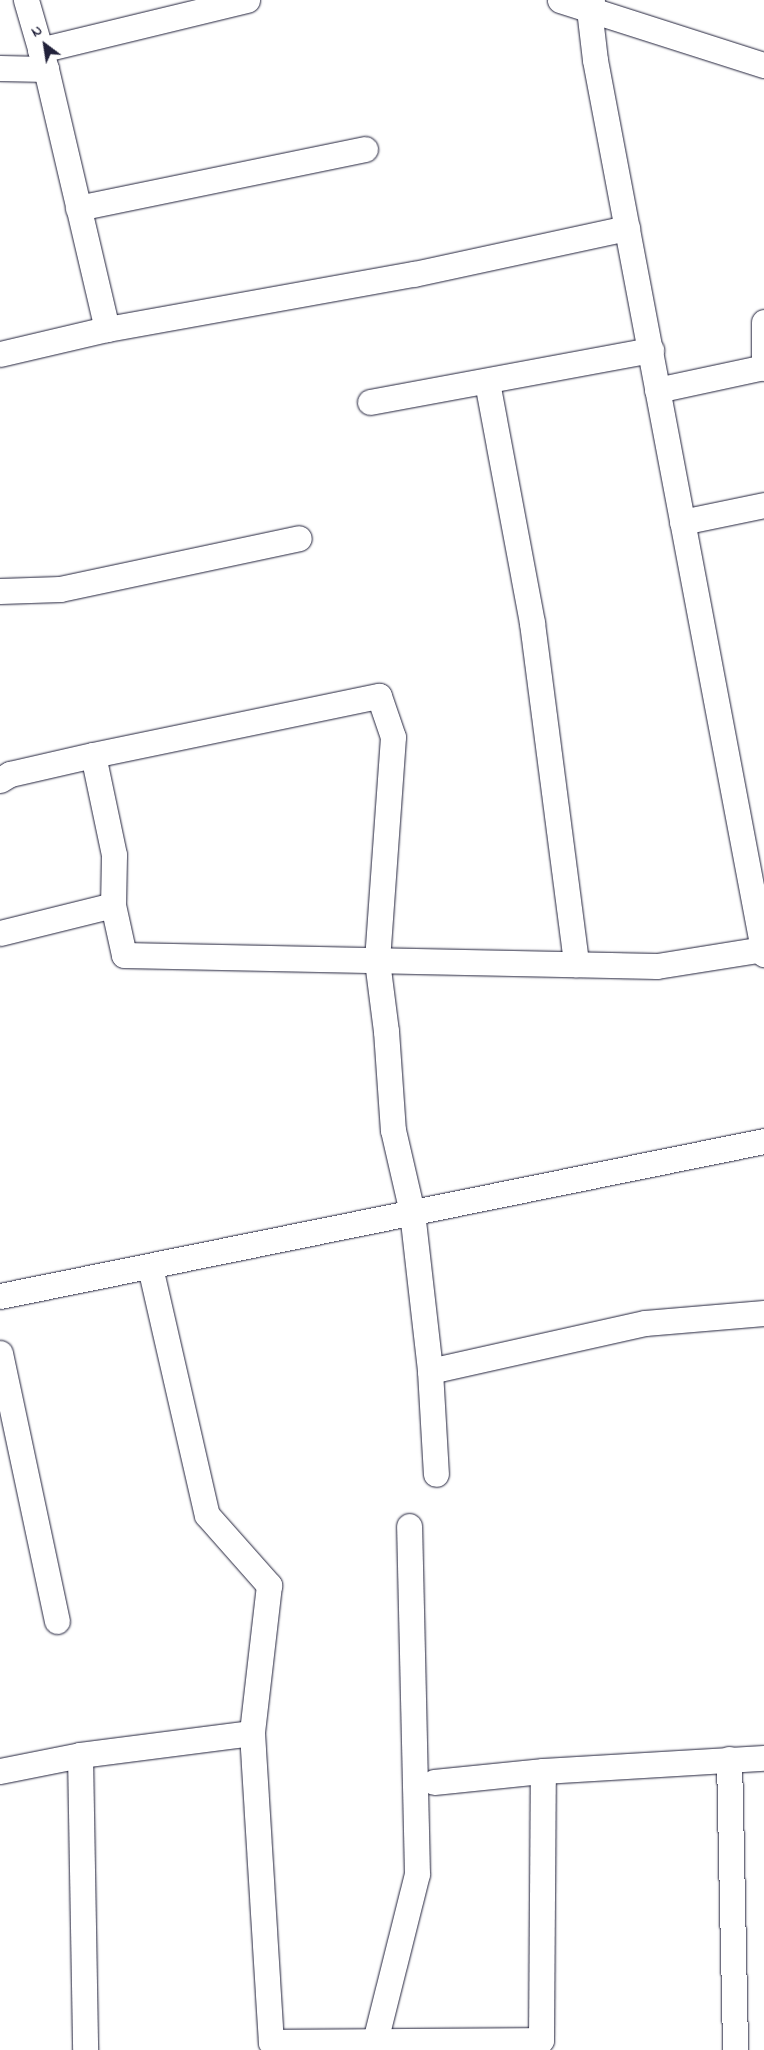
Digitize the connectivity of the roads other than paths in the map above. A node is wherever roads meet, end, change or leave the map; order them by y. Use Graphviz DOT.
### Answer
graph roads {
  1 [pos="26,0"];
  2 [pos="247,0"];
  3 [pos="560,0"];
  4 [pos="591,4"];
  5 [pos="43,60"];
  6 [pos="764,65"];
  7 [pos="0,68"];
  8 [pos="365,149"];
  9 [pos="78,208"];
  10 [pos="627,228"];
  11 [pos="764,322"];
  12 [pos="107,329"];
  13 [pos="651,350"];
  14 [pos="0,354"];
  15 [pos="764,367"];
  16 [pos="487,382"];
  17 [pos="657,390"];
  18 [pos="370,402"];
  19 [pos="764,505"];
  20 [pos="682,522"];
  21 [pos="300,538"];
  22 [pos="0,591"];
  23 [pos="93,754"];
  24 [pos="0,780"];
  25 [pos="754,848"];
  26 [pos="113,904"];
  27 [pos="0,933"];
  28 [pos="764,952"];
  29 [pos="377,960"];
  30 [pos="576,964"];
  31 [pos="764,1141"];
  32 [pos="412,1212"];
  33 [pos="150,1267"];
  34 [pos="0,1296"];
  35 [pos="764,1313"];
  36 [pos="0,1353"];
  37 [pos="430,1371"];
  38 [pos="436,1474"];
  39 [pos="409,1526"];
  40 [pos="57,1621"];
  41 [pos="252,1733"];
  42 [pos="80,1755"];
  43 [pos="764,1758"];
  44 [pos="730,1759"];
  45 [pos="0,1770"];
  46 [pos="544,1771"];
  47 [pos="434,1782"];
  48 [pos="375,2041"];
  49 [pos="344,2047"];
  50 [pos="85,2050"];
  51 [pos="735,2050"];
  1 -- 5 [label="street"];
  2 -- 5 [label="street"];
  3 -- 4 [label="street"];
  4 -- 6 [label="street"];
  4 -- 10 [label="street"];
  5 -- 7 [label="street"];
  5 -- 9 [label="street"];
  8 -- 9 [label="street"];
  9 -- 12 [label="street"];
  10 -- 12 [label="street"];
  10 -- 13 [label="street"];
  11 -- 15 [label="street"];
  12 -- 14 [label="street"];
  13 -- 16 [label="street"];
  13 -- 17 [label="street"];
  15 -- 17 [label="street"];
  16 -- 18 [label="street"];
  16 -- 30 [label="street"];
  17 -- 20 [label="street"];
  19 -- 20 [label="street"];
  20 -- 25 [label="street"];
  21 -- 22 [label="street"];
  23 -- 24 [label="street"];
  23 -- 26 [label="street"];
  23 -- 29 [label="street"];
  25 -- 28 [label="street"];
  26 -- 27 [label="street"];
  26 -- 29 [label="street"];
  28 -- 30 [label="street"];
  29 -- 30 [label="street"];
  29 -- 32 [label="street"];
  31 -- 32 [label="street"];
  32 -- 33 [label="street"];
  32 -- 37 [label="street"];
  33 -- 34 [label="street"];
  33 -- 41 [label="street"];
  35 -- 37 [label="street"];
  36 -- 40 [label="street"];
  37 -- 38 [label="street"];
  39 -- 48 [label="street"];
  41 -- 42 [label="street"];
  41 -- 49 [label="street"];
  42 -- 45 [label="street"];
  42 -- 50 [label="street"];
  43 -- 44 [label="street"];
  44 -- 46 [label="street"];
  44 -- 51 [label="street"];
  46 -- 47 [label="street"];
  46 -- 48 [label="street"];
  48 -- 49 [label="street"];
}
